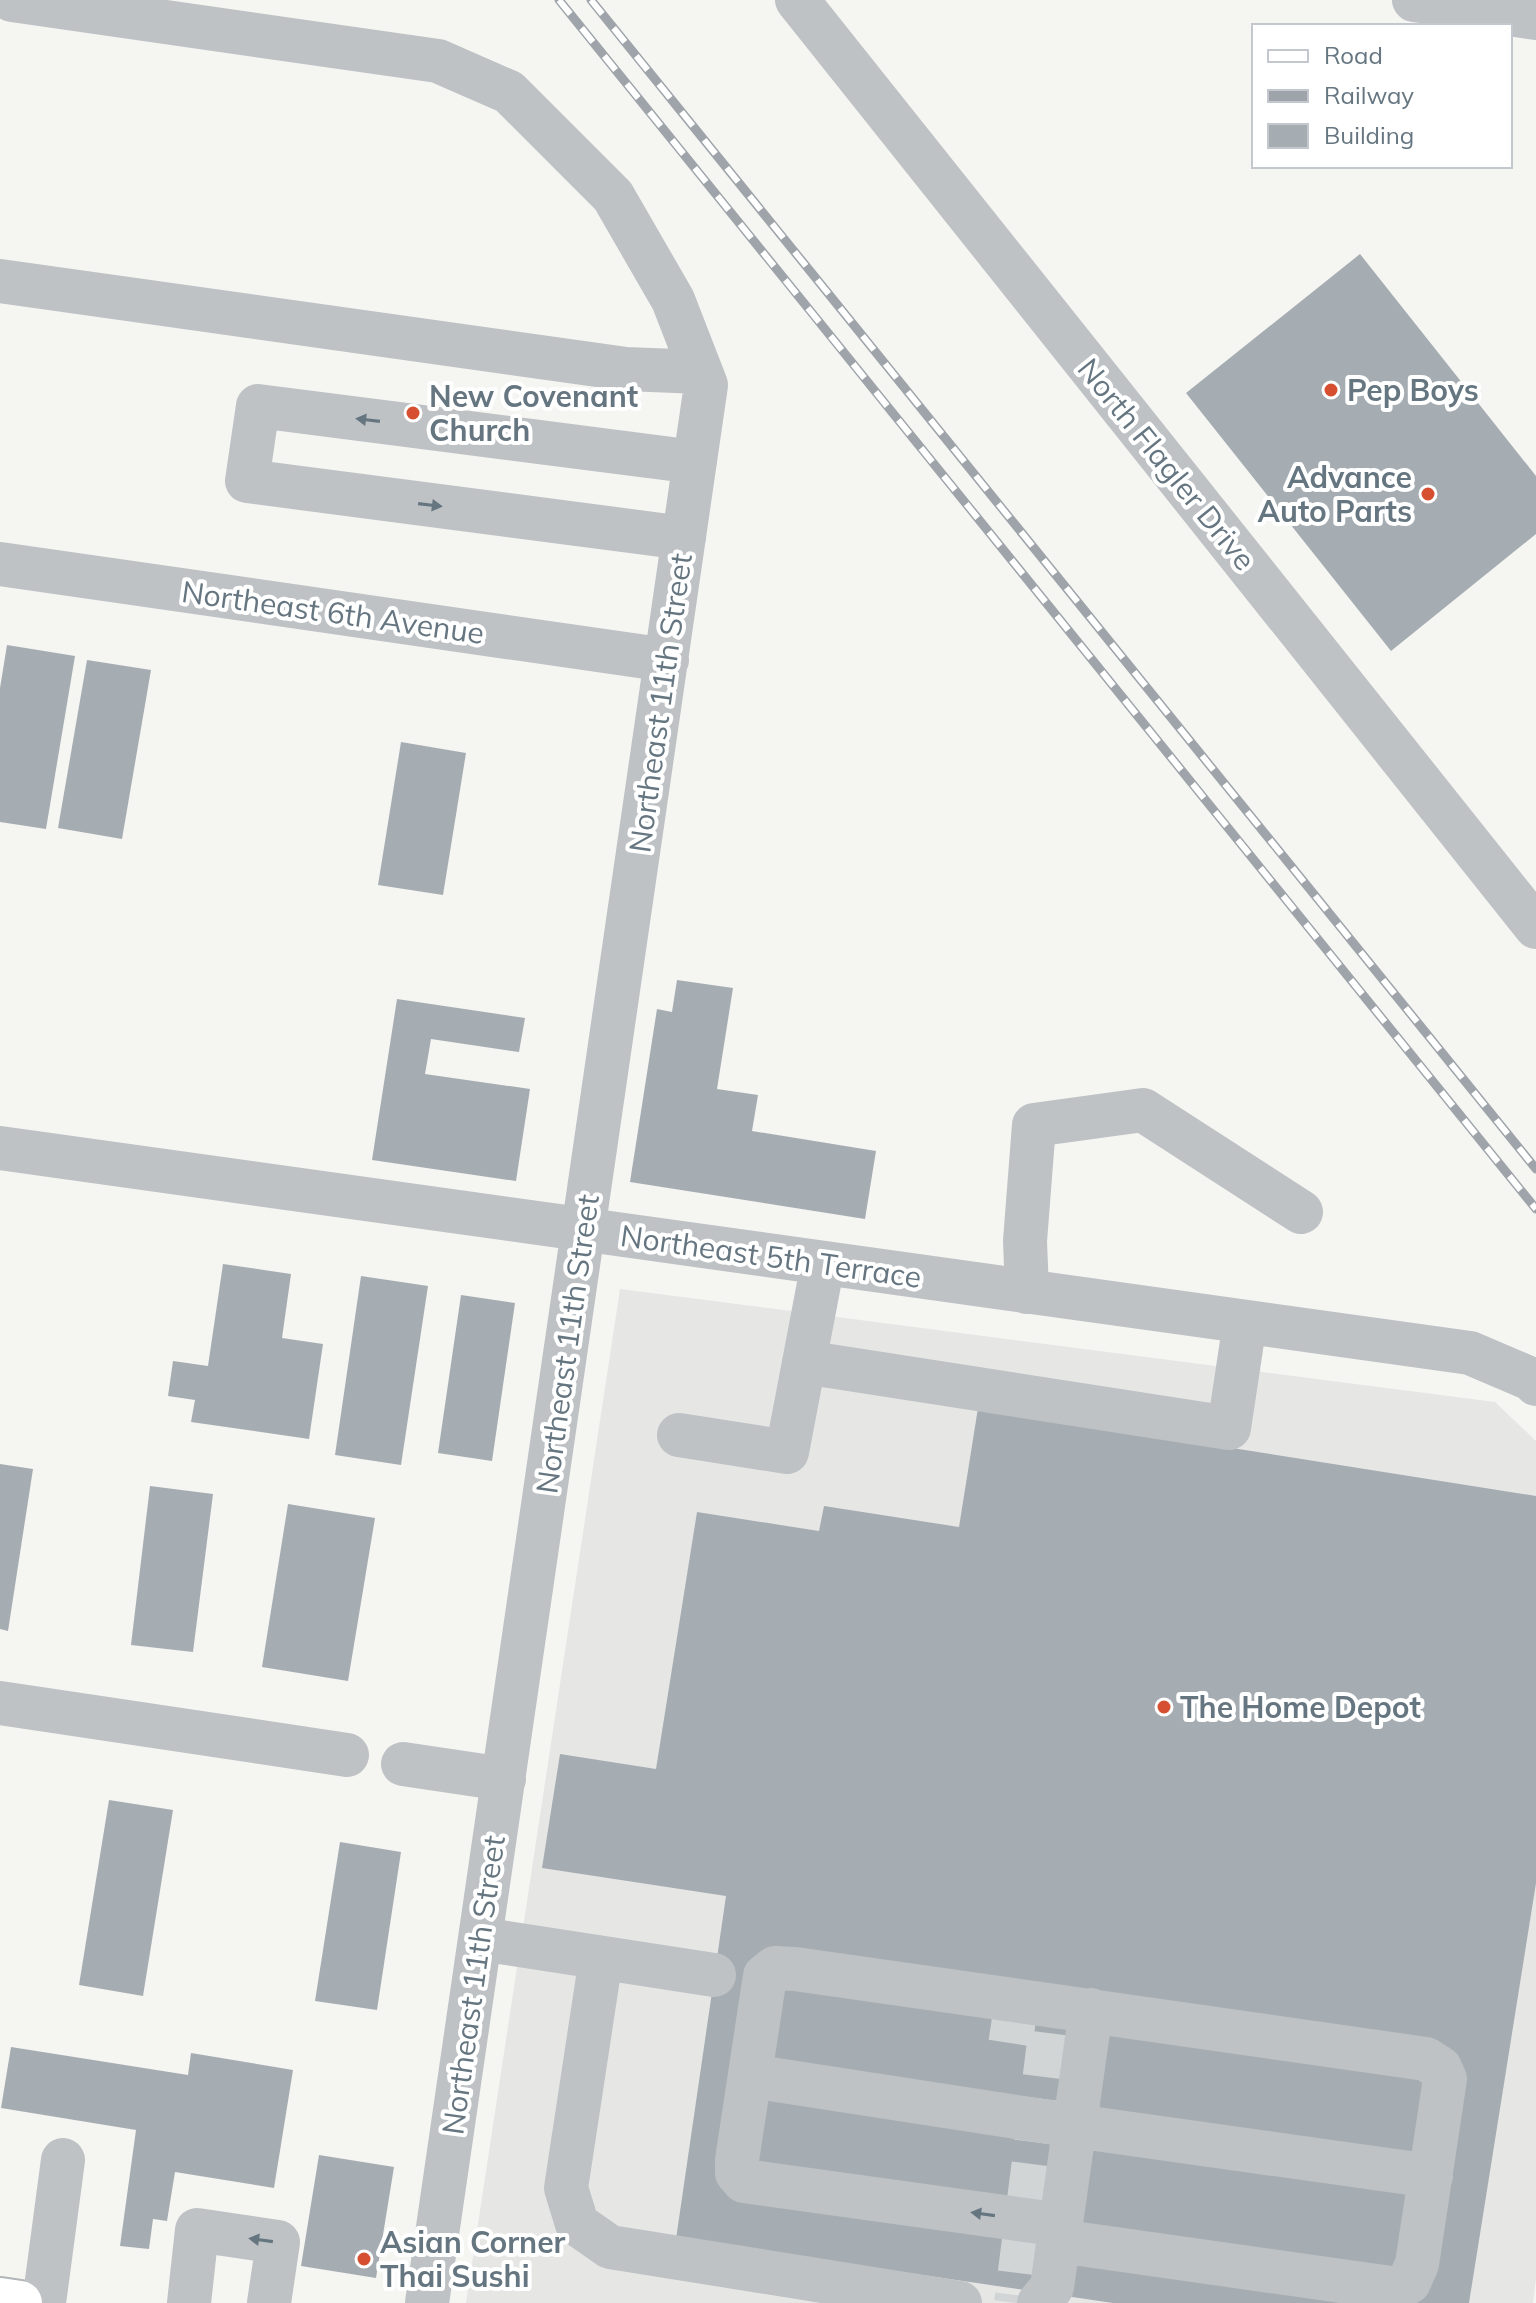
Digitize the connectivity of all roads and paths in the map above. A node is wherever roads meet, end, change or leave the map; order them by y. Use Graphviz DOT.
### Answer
graph roads {
  1 [pos="12,0"];
  2 [pos="797,0"];
  3 [pos="1414,0"];
  4 [pos="1536,18"];
  5 [pos="0,281"];
  6 [pos="704,379"];
  7 [pos="695,462"];
  8 [pos="684,538"];
  9 [pos="0,564"];
  10 [pos="667,660"];
  11 [pos="1536,927"];
  12 [pos="0,1148"];
  13 [pos="1301,1212"];
  14 [pos="584,1229"];
  15 [pos="823,1263"];
  16 [pos="1027,1292"];
  17 [pos="1245,1322"];
  18 [pos="804,1362"];
  19 [pos="1536,1384"];
  20 [pos="679,1435"];
  21 [pos="0,1703"];
  22 [pos="347,1755"];
  23 [pos="403,1764"];
  24 [pos="504,1779"];
  25 [pos="480,1939"];
  26 [pos="601,1958"];
  27 [pos="714,1975"];
  28 [pos="1091,2010"];
  29 [pos="750,2076"];
  30 [pos="1075,2126"];
  31 [pos="63,2160"];
  32 [pos="1431,2176"];
  33 [pos="1060,2233"];
  34 [pos="0,2300"];
  35 [pos="20,2303"];
  36 [pos="44,2303"];
  37 [pos="189,2303"];
  38 [pos="269,2303"];
  39 [pos="427,2303"];
  40 [pos="960,2303"];
  41 [pos="1039,2303"];
  1 -- 6 [label="street"];
  2 -- 11 [label="street, North Flagler Drive"];
  3 -- 4 [label="street"];
  5 -- 6 [label="street"];
  6 -- 7 [label="street, Northeast 11th Street"];
  7 -- 8 [label="street, Northeast 11th Street"];
  7 -- 8 [label="street, one-way"];
  8 -- 10 [label="street, Northeast 11th Street"];
  9 -- 10 [label="street, Northeast 6th Avenue"];
  10 -- 14 [label="street, Northeast 11th Street"];
  12 -- 14 [label="street, Northeast 5th Terrace"];
  13 -- 16 [label="street"];
  14 -- 15 [label="street, Northeast 5th Terrace"];
  14 -- 24 [label="street, Northeast 11th Street"];
  15 -- 16 [label="street, Northeast 5th Terrace"];
  15 -- 18 [label="street"];
  16 -- 17 [label="street, Northeast 5th Terrace"];
  17 -- 18 [label="street"];
  17 -- 19 [label="street, Northeast 5th Terrace"];
  18 -- 20 [label="street"];
  21 -- 22 [label="street"];
  23 -- 24 [label="street"];
  24 -- 25 [label="street, Northeast 11th Street"];
  25 -- 26 [label="street"];
  25 -- 39 [label="street, Northeast 11th Street"];
  26 -- 27 [label="street"];
  26 -- 40 [label="street"];
  28 -- 29 [label="street"];
  28 -- 30 [label="street"];
  28 -- 32 [label="street"];
  29 -- 30 [label="street"];
  33 -- 29 [label="street, one-way"];
  30 -- 32 [label="street"];
  30 -- 33 [label="street"];
  31 -- 36 [label="street"];
  32 -- 33 [label="street"];
  33 -- 41 [label="street"];
  34 -- 35 [label="main road"];
  38 -- 37 [label="street, one-way"];
}
